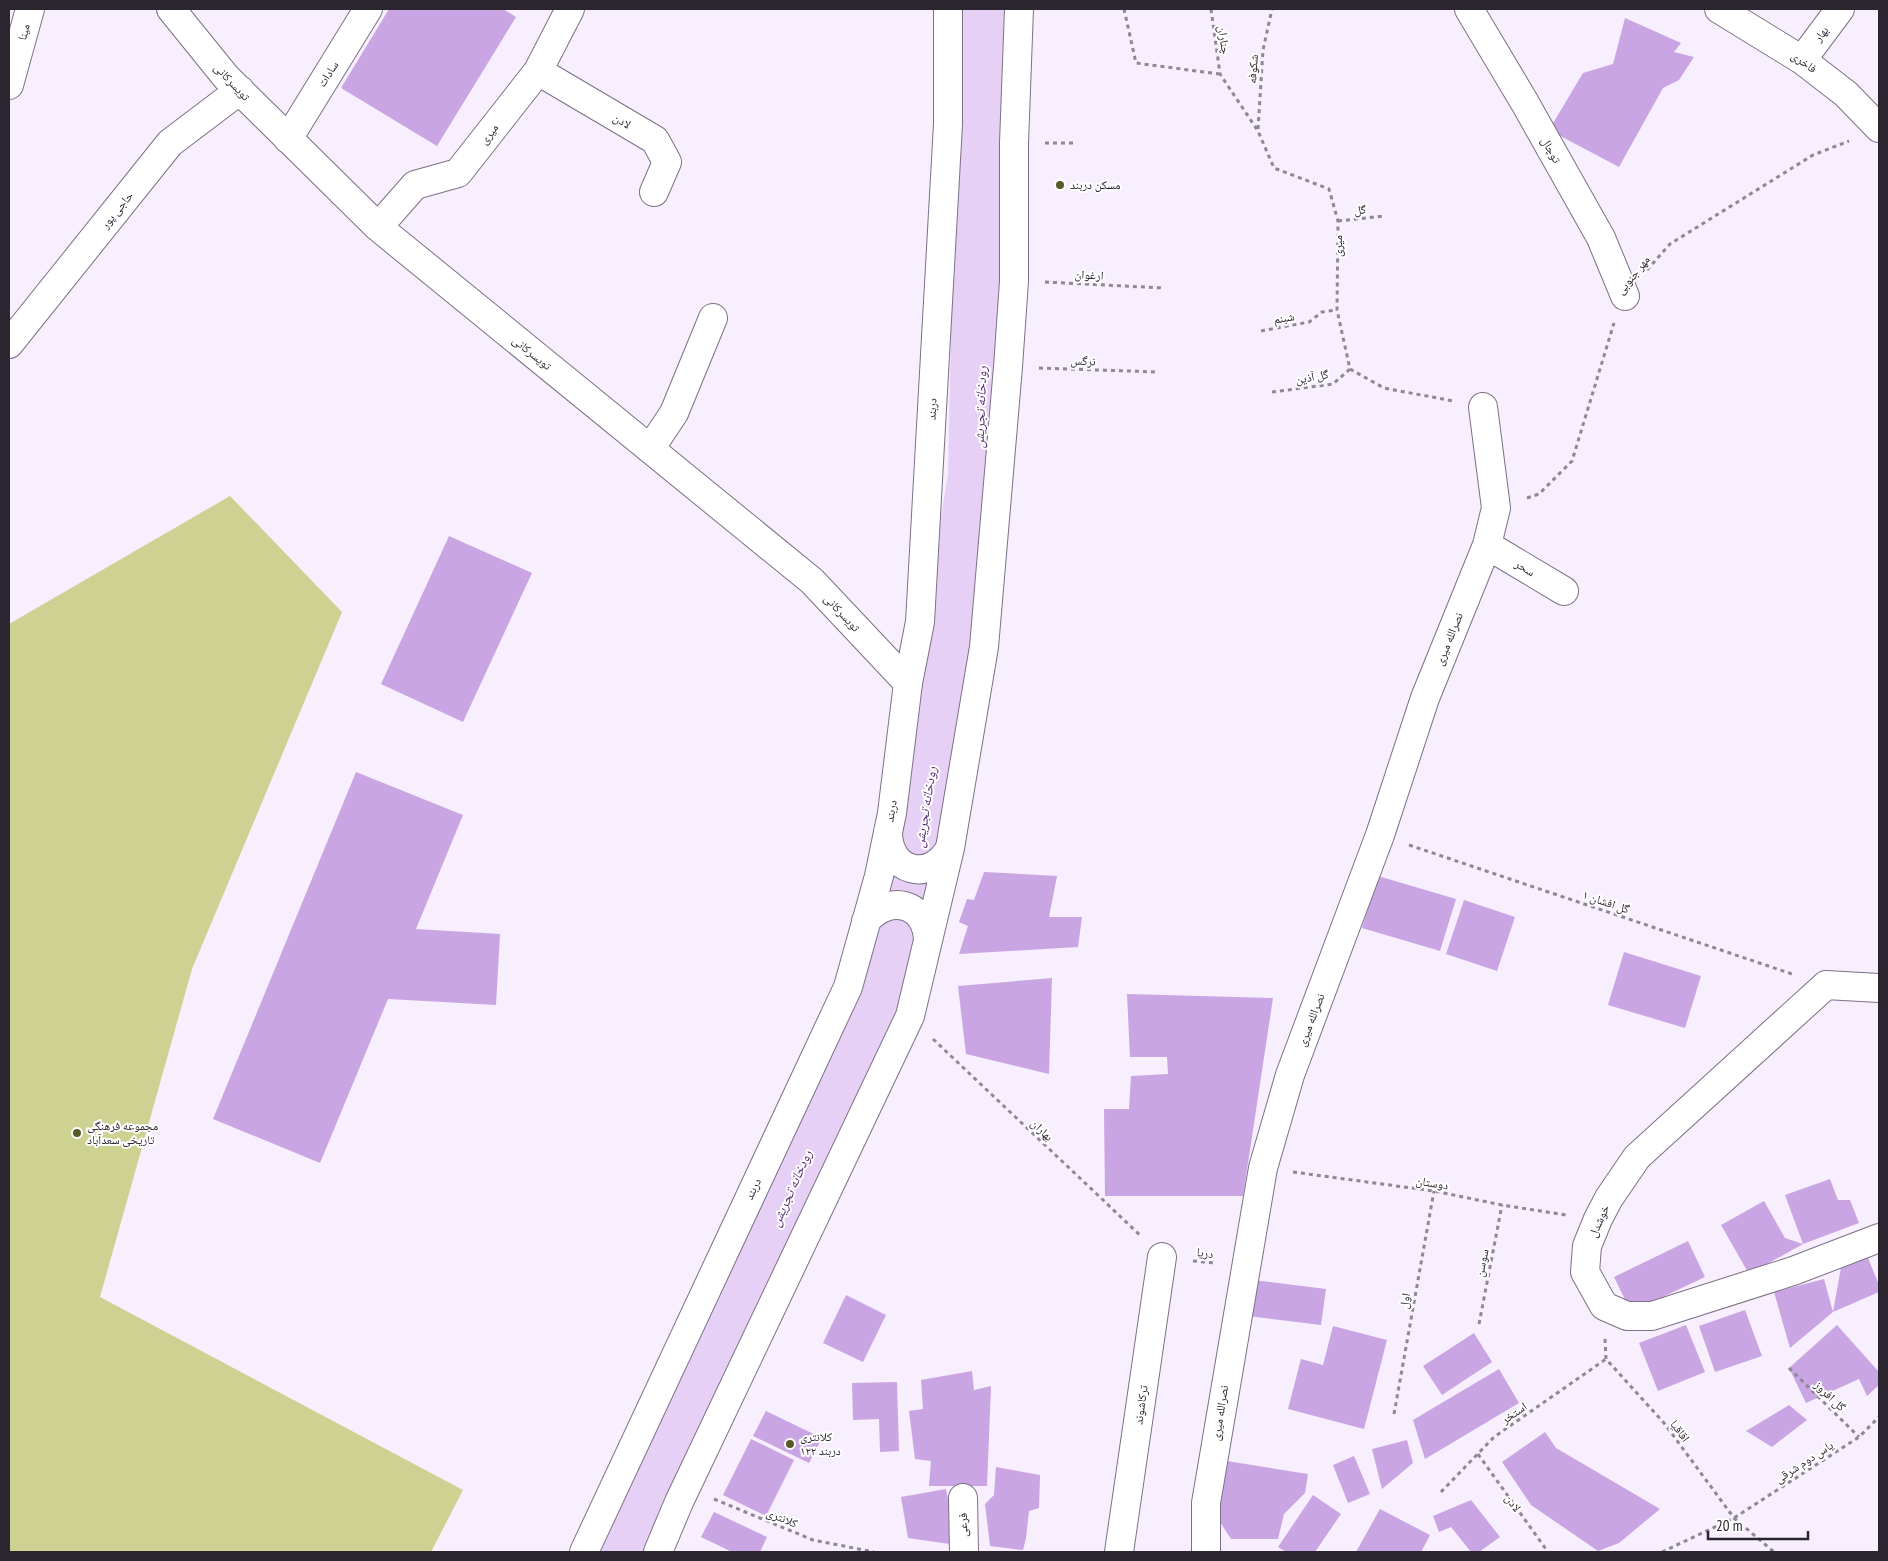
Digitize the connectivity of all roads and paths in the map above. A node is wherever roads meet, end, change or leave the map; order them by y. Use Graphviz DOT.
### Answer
graph roads {
  1 [pos="30,9"];
  2 [pos="171,9"];
  3 [pos="368,9"];
  4 [pos="570,9"];
  5 [pos="948,9"];
  6 [pos="1019,9"];
  7 [pos="1124,9"];
  8 [pos="1211,9"];
  9 [pos="1272,9"];
  10 [pos="1469,9"];
  11 [pos="1719,9"];
  12 [pos="1840,9"];
  13 [pos="1802,60"];
  14 [pos="538,72"];
  15 [pos="1220,74"];
  16 [pos="9,85"];
  17 [pos="240,90"];
  18 [pos="1879,128"];
  19 [pos="1258,131"];
  20 [pos="1854,138"];
  21 [pos="288,139"];
  22 [pos="654,192"];
  23 [pos="1384,216"];
  24 [pos="1338,221"];
  25 [pos="378,227"];
  26 [pos="1014,281"];
  27 [pos="1164,288"];
  28 [pos="1625,296"];
  29 [pos="1337,310"];
  30 [pos="713,318"];
  31 [pos="1261,330"];
  32 [pos="9,344"];
  33 [pos="1008,367"];
  34 [pos="1350,369"];
  35 [pos="1158,372"];
  36 [pos="1272,392"];
  37 [pos="1482,407"];
  38 [pos="650,449"];
  39 [pos="1496,508"];
  40 [pos="1487,545"];
  41 [pos="1564,591"];
  42 [pos="908,683"];
  43 [pos="888,832"];
  44 [pos="1380,835"];
  45 [pos="950,848"];
  46 [pos="866,921"];
  47 [pos="928,939"];
  48 [pos="1826,985"];
  49 [pos="1879,988"];
  50 [pos="910,1016"];
  51 [pos="1262,1168"];
  52 [pos="1434,1192"];
  53 [pos="1502,1205"];
  54 [pos="1598,1219"];
  55 [pos="1879,1238"];
  56 [pos="1162,1257"];
  57 [pos="1245,1267"];
  58 [pos="1604,1306"];
  59 [pos="1479,1324"];
  60 [pos="1606,1359"];
  61 [pos="1789,1368"];
  62 [pos="1394,1414"];
  63 [pos="1879,1417"];
  64 [pos="1859,1437"];
  65 [pos="1478,1454"];
  66 [pos="686,1487"];
  67 [pos="1441,1492"];
  68 [pos="962,1498"];
  69 [pos="1734,1518"];
  70 [pos="584,1552"];
  71 [pos="658,1552"];
  72 [pos="874,1552"];
  73 [pos="964,1552"];
  74 [pos="1120,1552"];
  75 [pos="1206,1552"];
  76 [pos="1548,1552"];
  77 [pos="1662,1552"];
  78 [pos="1774,1552"];
  1 -- 16 [label="street, مینا"];
  2 -- 17 [label="street, تویسرکانی"];
  3 -- 21 [label="street, سادات"];
  4 -- 14 [label="street, میری"];
  5 -- 42 [label="street, دربند"];
  6 -- 26 [label="street"];
  7 -- 15 [label="path"];
  8 -- 15 [label="path, چناران"];
  9 -- 19 [label="path, شکوفه"];
  10 -- 28 [label="street, توچال"];
  11 -- 13 [label="street, فاخری"];
  12 -- 13 [label="street, بهار"];
  13 -- 18 [label="street, فاخری"];
  14 -- 22 [label="street, لادن"];
  14 -- 25 [label="street, میری"];
  15 -- 19 [label="path, میری"];
  17 -- 21 [label="street, تویسرکانی"];
  17 -- 32 [label="street, حاجی پور"];
  19 -- 24 [label="path, میری"];
  20 -- 28 [label="path, مهر جنوبی"];
  21 -- 25 [label="street, تویسرکانی"];
  23 -- 24 [label="path, گل"];
  24 -- 29 [label="path, میری"];
  25 -- 38 [label="street, تویسرکانی"];
  26 -- 27 [label="path, ارغوان"];
  26 -- 33 [label="street"];
  28 -- 39 [label="path, مهر جنوبی"];
  29 -- 31 [label="path, شبنم"];
  29 -- 34 [label="path, میری"];
  30 -- 38 [label="street"];
  33 -- 35 [label="path, نرگس"];
  33 -- 45 [label="street"];
  34 -- 36 [label="path, گل آذین"];
  34 -- 37 [label="path"];
  37 -- 39 [label="street"];
  38 -- 42 [label="street, تویسرکانی"];
  39 -- 40 [label="street, نصرالله میری"];
  40 -- 41 [label="street, سحر"];
  40 -- 44 [label="street, نصرالله میری"];
  42 -- 43 [label="street, دربند"];
  43 -- 45 [label="street"];
  43 -- 46 [label="street, دربند"];
  44 -- 48 [label="path, گل افشان ۱"];
  44 -- 51 [label="street, نصرالله میری"];
  45 -- 47 [label="street"];
  46 -- 47 [label="street"];
  46 -- 70 [label="street, دربند"];
  47 -- 50 [label="street"];
  48 -- 49 [label="street"];
  48 -- 54 [label="street, خوشدل"];
  50 -- 56 [label="path, بهاران"];
  50 -- 66 [label="street"];
  51 -- 52 [label="path, دوستان"];
  51 -- 57 [label="street, نصرالله میری"];
  52 -- 53 [label="path, دوستان"];
  52 -- 62 [label="path, اول"];
  53 -- 54 [label="path, دوستان"];
  53 -- 59 [label="path, سوسن"];
  54 -- 58 [label="street, خوشدل"];
  55 -- 58 [label="street"];
  56 -- 57 [label="path, دریا"];
  56 -- 74 [label="street, ترکاشوند"];
  57 -- 75 [label="street, نصرالله میری"];
  58 -- 60 [label="path"];
  60 -- 65 [label="path, استخر"];
  60 -- 69 [label="path, اقاقیا"];
  61 -- 64 [label="path, گل افروز"];
  63 -- 64 [label="path, یاس دوم شرقی"];
  64 -- 69 [label="path, یاس دوم شرقی"];
  65 -- 67 [label="path, استخر"];
  65 -- 76 [label="path, لادن"];
  66 -- 71 [label="street"];
  66 -- 72 [label="path, کلانتری"];
  68 -- 73 [label="street, فرعی"];
  69 -- 77 [label="path, یاس دوم شرقی"];
  69 -- 78 [label="path, اقاقیا"];
}
